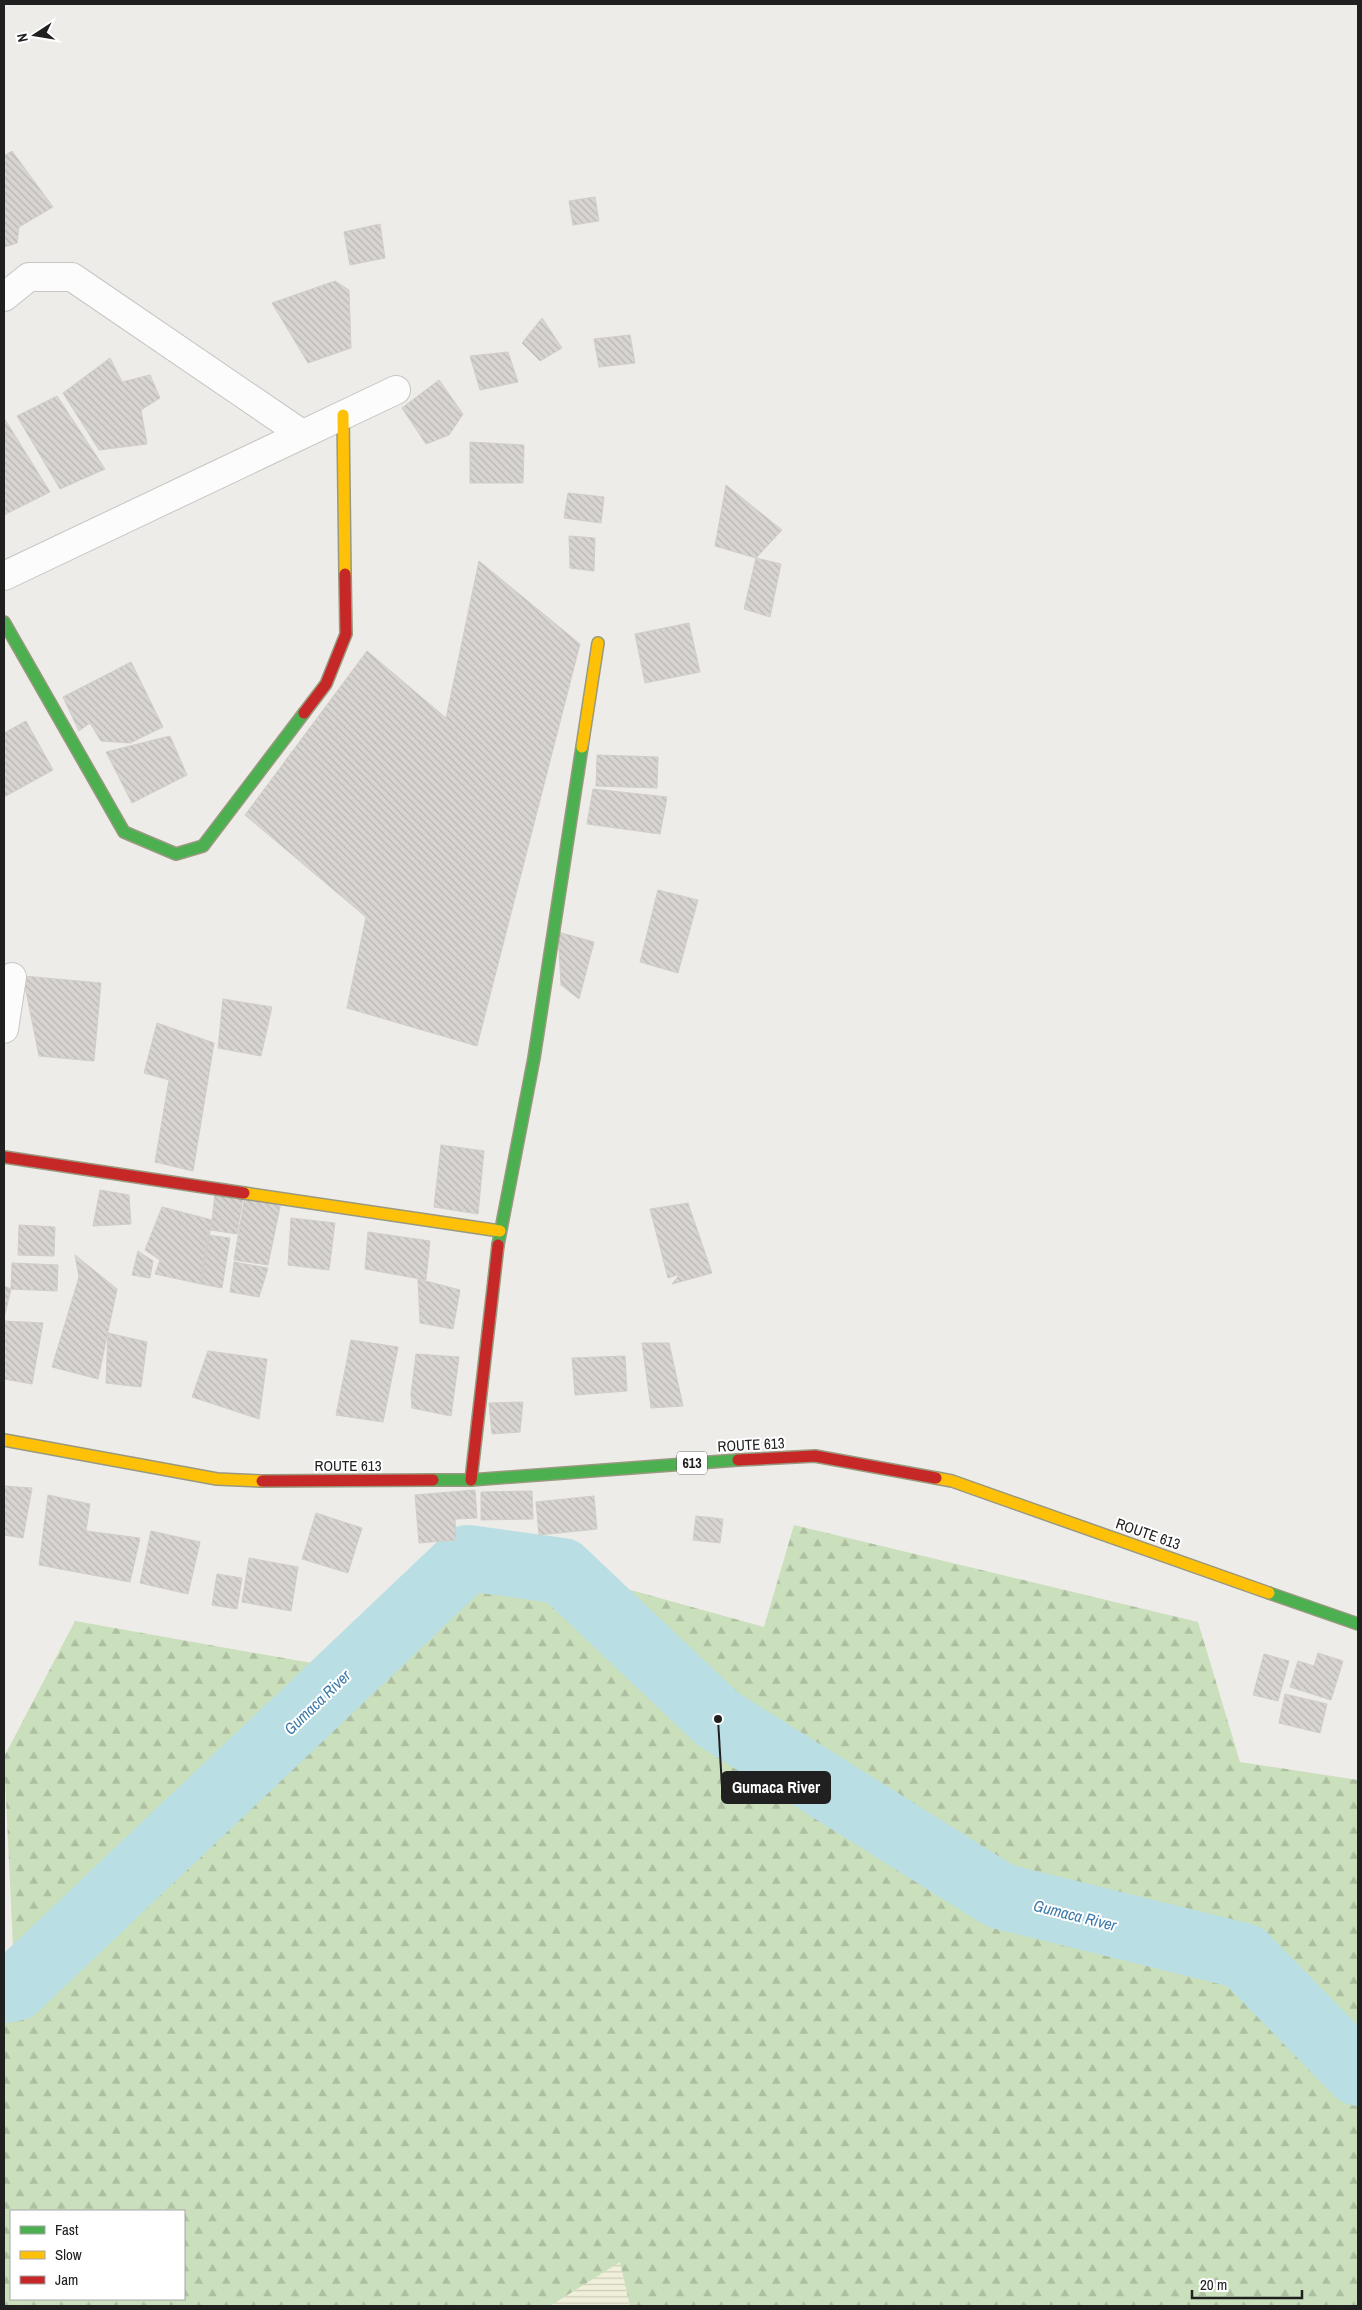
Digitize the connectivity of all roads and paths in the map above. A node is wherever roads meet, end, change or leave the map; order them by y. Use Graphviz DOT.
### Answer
graph roads {
  1 [pos="4,297"];
  2 [pos="396,390"];
  3 [pos="343,415"];
  4 [pos="302,434"];
  5 [pos="4,576"];
  6 [pos="4,622"];
  7 [pos="598,643"];
  8 [pos="12,977"];
  9 [pos="4,1029"];
  10 [pos="4,1157"];
  11 [pos="500,1230"];
  12 [pos="4,1440"];
  13 [pos="471,1480"];
  14 [pos="1358,1624"];
  1 -- 4 [label="street"];
  2 -- 3 [label="street"];
  3 -- 4 [label="street"];
  3 -- 6 [label="street"];
  4 -- 5 [label="street"];
  7 -- 11 [label="street"];
  8 -- 9 [label="street"];
  10 -- 11 [label="street"];
  11 -- 13 [label="street"];
  12 -- 13 [label="street, ROUTE 613 / 613"];
  13 -- 14 [label="street, ROUTE 613 / 613"];
}
